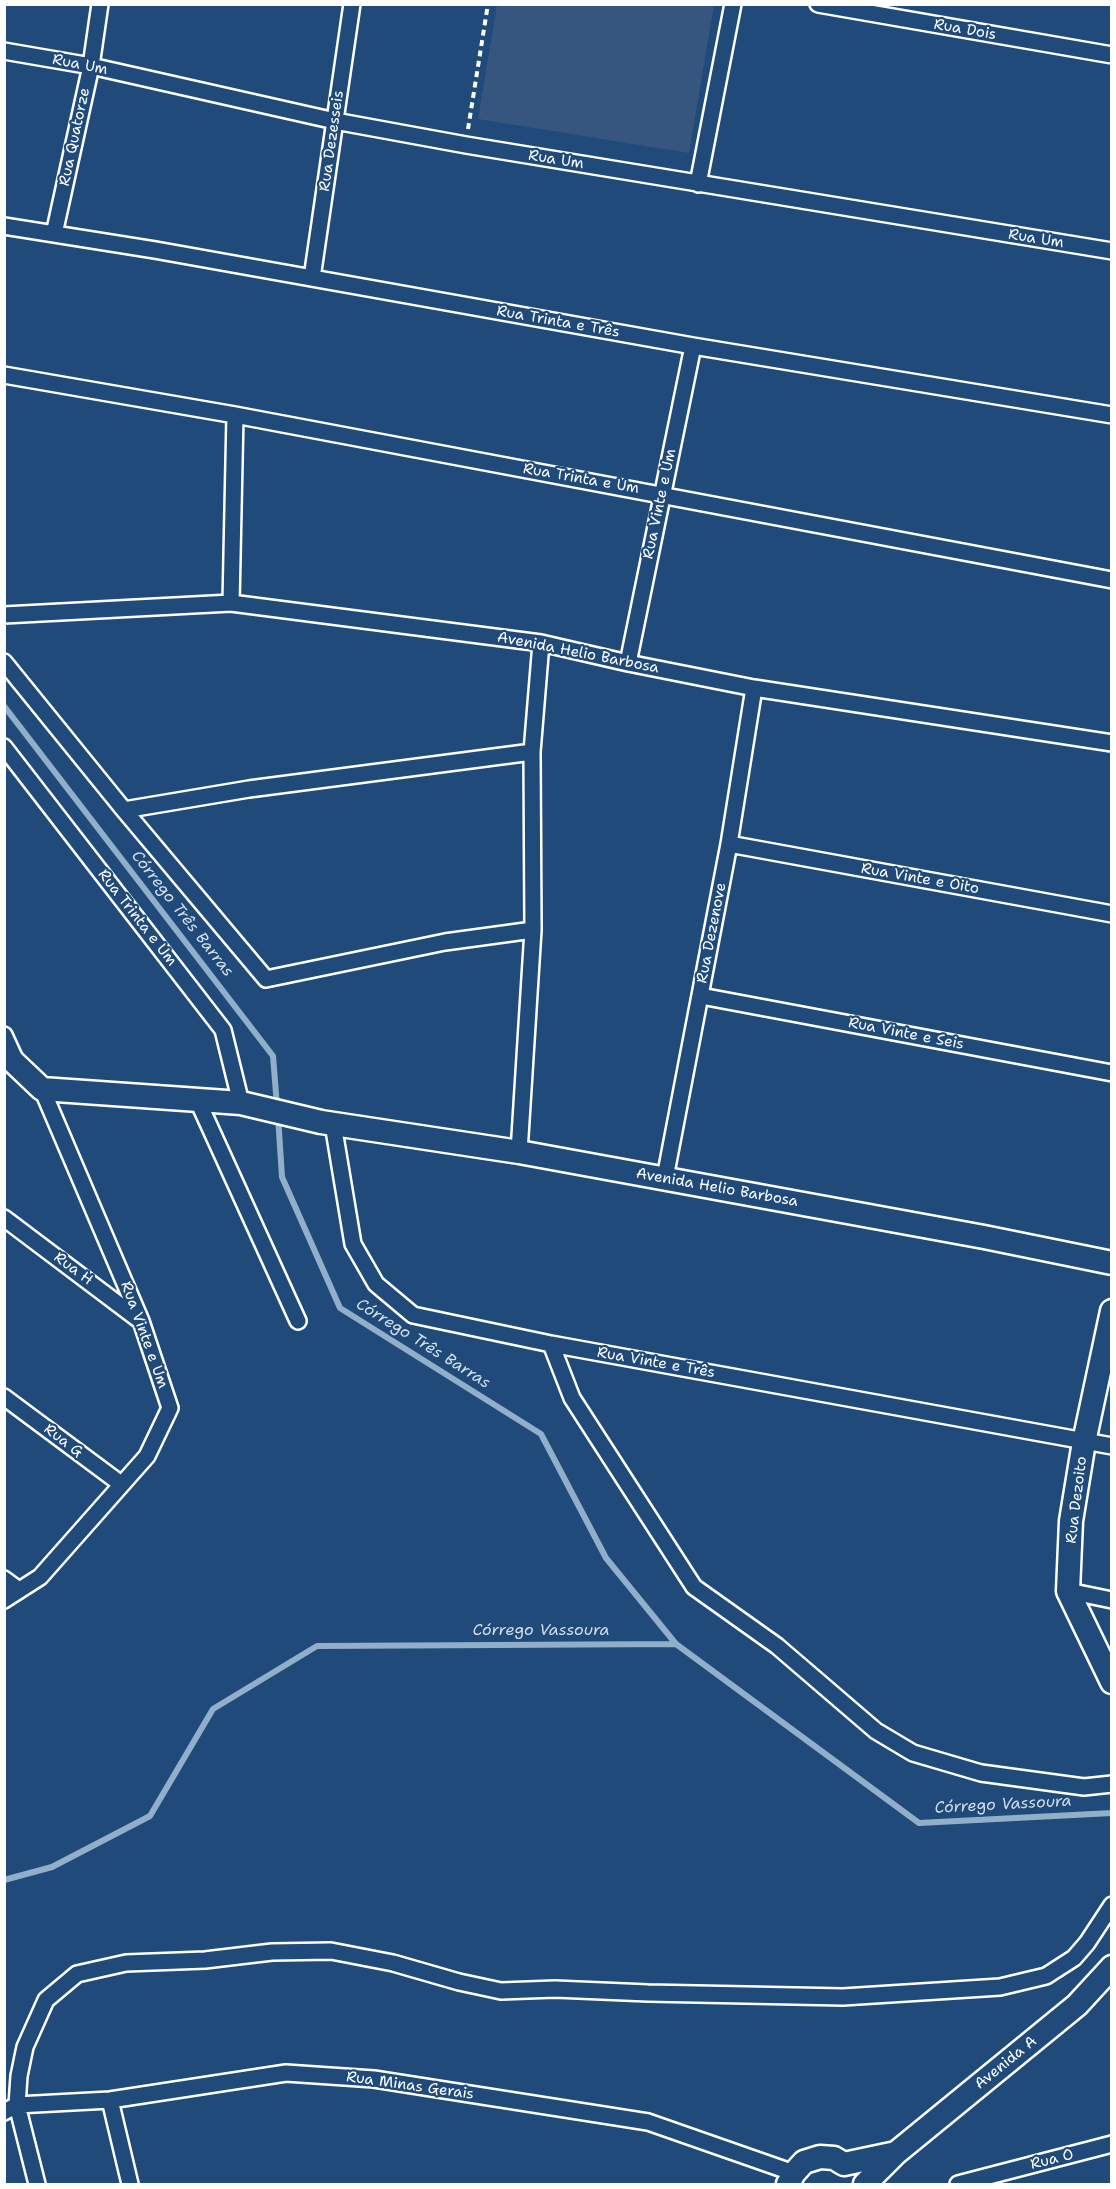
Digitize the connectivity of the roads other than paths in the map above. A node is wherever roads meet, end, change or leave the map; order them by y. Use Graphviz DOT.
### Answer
graph roads {
  1 [pos="100,4"];
  2 [pos="352,4"];
  3 [pos="733,4"];
  4 [pos="818,4"];
  5 [pos="4,51"];
  6 [pos="1112,55"];
  7 [pos="90,66"];
  8 [pos="335,121"];
  9 [pos="698,184"];
  10 [pos="4,226"];
  11 [pos="54,234"];
  12 [pos="1112,251"];
  13 [pos="312,278"];
  14 [pos="693,346"];
  15 [pos="4,375"];
  16 [pos="236,415"];
  17 [pos="1112,416"];
  18 [pos="662,494"];
  19 [pos="1112,580"];
  20 [pos="231,603"];
  21 [pos="4,615"];
  22 [pos="541,643"];
  23 [pos="4,662"];
  24 [pos="628,663"];
  25 [pos="754,688"];
  26 [pos="1112,743"];
  27 [pos="4,747"];
  28 [pos="532,752"];
  29 [pos="124,810"];
  30 [pos="729,844"];
  31 [pos="1112,914"];
  32 [pos="533,930"];
  33 [pos="701,996"];
  34 [pos="4,1035"];
  35 [pos="11,1058"];
  36 [pos="1112,1073"];
  37 [pos="42,1089"];
  38 [pos="197,1099"];
  39 [pos="241,1103"];
  40 [pos="327,1123"];
  41 [pos="519,1152"];
  42 [pos="665,1178"];
  43 [pos="4,1218"];
  44 [pos="1112,1263"];
  45 [pos="1112,1311"];
  46 [pos="141,1321"];
  47 [pos="298,1321"];
  48 [pos="551,1344"];
  49 [pos="4,1397"];
  50 [pos="1084,1442"];
  51 [pos="1112,1446"];
  52 [pos="121,1484"];
  53 [pos="4,1579"];
  54 [pos="19,1590"];
  55 [pos="1068,1591"];
  56 [pos="4,1600"];
  57 [pos="1112,1600"];
  58 [pos="1112,1682"];
  59 [pos="1112,1784"];
  60 [pos="1112,1905"];
  61 [pos="1112,1967"];
  62 [pos="110,2100"];
  63 [pos="11,2109"];
  64 [pos="1112,2144"];
  65 [pos="896,2153"];
  66 [pos="844,2164"];
  67 [pos="791,2179"];
  68 [pos="37,2184"];
  69 [pos="130,2184"];
  70 [pos="854,2184"];
  71 [pos="865,2184"];
  72 [pos="958,2184"];
  1 -- 7 [label="street, Rua Quatorze"];
  2 -- 8 [label="street, Rua Dezesseis"];
  3 -- 9 [label="street"];
  4 -- 6 [label="street, Rua Dois"];
  5 -- 7 [label="street, Rua Um"];
  7 -- 8 [label="street, Rua Um"];
  7 -- 11 [label="street, Rua Quatorze"];
  8 -- 9 [label="street, Rua Um"];
  8 -- 13 [label="street, Rua Dezesseis"];
  9 -- 12 [label="street, Rua Um"];
  10 -- 11 [label="street, Rua Trinta e Três"];
  11 -- 13 [label="street, Rua Trinta e Três"];
  13 -- 14 [label="street, Rua Trinta e Três"];
  14 -- 17 [label="street, Rua Trinta e Três"];
  14 -- 18 [label="street, Rua Vinte e Um"];
  15 -- 16 [label="street, Rua Trinta e Um"];
  16 -- 18 [label="street, Rua Trinta e Um"];
  16 -- 20 [label="street"];
  18 -- 19 [label="street, Rua Trinta e Um"];
  18 -- 24 [label="street, Rua Vinte e Um"];
  20 -- 21 [label="street, Avenida Helio Barbosa"];
  20 -- 22 [label="street, Avenida Helio Barbosa"];
  22 -- 24 [label="street, Avenida Helio Barbosa"];
  22 -- 28 [label="street"];
  23 -- 29 [label="street"];
  24 -- 25 [label="street, Avenida Helio Barbosa"];
  25 -- 26 [label="street, Avenida Helio Barbosa"];
  25 -- 30 [label="street, Rua Dezenove"];
  27 -- 39 [label="street, Rua Trinta e Um"];
  28 -- 29 [label="street"];
  28 -- 32 [label="street"];
  29 -- 32 [label="street"];
  30 -- 31 [label="street, Rua Vinte e Oito"];
  30 -- 33 [label="street, Rua Dezenove"];
  32 -- 41 [label="street"];
  33 -- 36 [label="street, Rua Vinte e Seis"];
  33 -- 42 [label="street, Rua Dezenove"];
  34 -- 35 [label="street, Rua Vinte e Um"];
  35 -- 37 [label="street, Rua Vinte e Um"];
  37 -- 38 [label="street, Avenida Helio Barbosa"];
  37 -- 46 [label="street, Rua Vinte e Um"];
  38 -- 39 [label="street, Avenida Helio Barbosa"];
  38 -- 47 [label="street"];
  39 -- 40 [label="street, Avenida Helio Barbosa"];
  40 -- 41 [label="street, Avenida Helio Barbosa"];
  40 -- 48 [label="street, Rua Vinte e Três"];
  41 -- 42 [label="street, Avenida Helio Barbosa"];
  42 -- 44 [label="street, Avenida Helio Barbosa"];
  43 -- 46 [label="street, Rua H"];
  45 -- 50 [label="street, Rua Dezoito"];
  46 -- 52 [label="street, Rua Vinte e Um"];
  48 -- 50 [label="street, Rua Vinte e Três"];
  48 -- 59 [label="street"];
  49 -- 52 [label="street, Rua G"];
  50 -- 51 [label="street, Rua Vinte e Três"];
  50 -- 55 [label="street, Rua Dezoito"];
  52 -- 54 [label="street, Rua Vinte e Um"];
  53 -- 54 [label="street"];
  54 -- 56 [label="street, Rua Vinte e Um"];
  55 -- 57 [label="street"];
  55 -- 58 [label="street, Rua Dezoito"];
  60 -- 63 [label="street"];
  61 -- 65 [label="street, Avenida A"];
  62 -- 63 [label="street, Rua Minas Gerais"];
  62 -- 67 [label="street, Rua Minas Gerais"];
  62 -- 69 [label="street"];
  63 -- 68 [label="street"];
  64 -- 72 [label="street, Rua O"];
  65 -- 66 [label="street, Avenida A"];
  65 -- 71 [label="street, Avenida A"];
  66 -- 67 [label="street, Avenida A"];
  66 -- 70 [label="street"];
}
